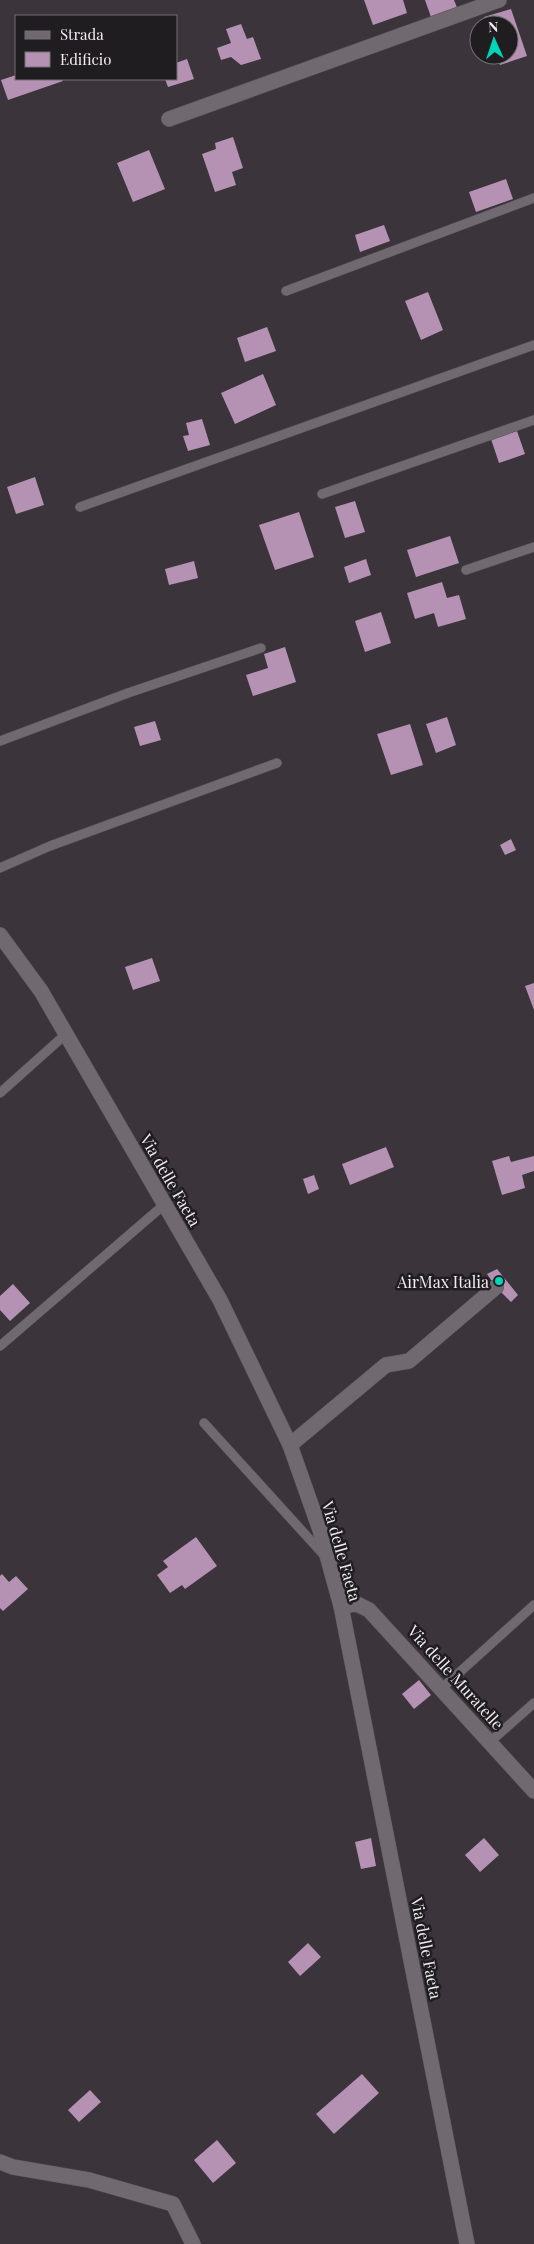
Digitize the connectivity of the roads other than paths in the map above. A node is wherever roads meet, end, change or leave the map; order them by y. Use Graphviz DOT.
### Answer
graph roads {
  1 [pos="499,0"];
  2 [pos="169,119"];
  3 [pos="534,198"];
  4 [pos="286,291"];
  5 [pos="534,345"];
  6 [pos="534,420"];
  7 [pos="322,494"];
  8 [pos="80,507"];
  9 [pos="534,547"];
  10 [pos="466,570"];
  11 [pos="261,648"];
  12 [pos="0,741"];
  13 [pos="277,763"];
  14 [pos="0,868"];
  15 [pos="0,936"];
  16 [pos="66,1034"];
  17 [pos="0,1093"];
  18 [pos="165,1204"];
  19 [pos="496,1287"];
  20 [pos="0,1346"];
  21 [pos="204,1423"];
  22 [pos="290,1445"];
  23 [pos="328,1558"];
  24 [pos="534,1605"];
  25 [pos="341,1606"];
  26 [pos="441,1689"];
  27 [pos="534,1702"];
  28 [pos="491,1741"];
  29 [pos="534,1791"];
  30 [pos="0,2162"];
  31 [pos="193,2244"];
  32 [pos="467,2244"];
  1 -- 2 [label="street"];
  3 -- 4 [label="lane"];
  5 -- 8 [label="lane"];
  6 -- 7 [label="lane"];
  9 -- 10 [label="lane"];
  11 -- 12 [label="lane"];
  13 -- 14 [label="lane"];
  15 -- 16 [label="street, Via delle Faeta"];
  16 -- 17 [label="lane"];
  16 -- 18 [label="street, Via delle Faeta"];
  18 -- 20 [label="lane"];
  18 -- 22 [label="street, Via delle Faeta"];
  19 -- 22 [label="street"];
  21 -- 23 [label="lane"];
  22 -- 23 [label="street, Via delle Faeta"];
  23 -- 25 [label="street, Via delle Faeta"];
  24 -- 26 [label="lane"];
  25 -- 26 [label="street, Via delle Muratelle"];
  25 -- 32 [label="street, Via delle Faeta"];
  26 -- 28 [label="street, Via delle Muratelle"];
  27 -- 28 [label="lane"];
  28 -- 29 [label="street, Via delle Muratelle"];
  30 -- 31 [label="street"];
}
